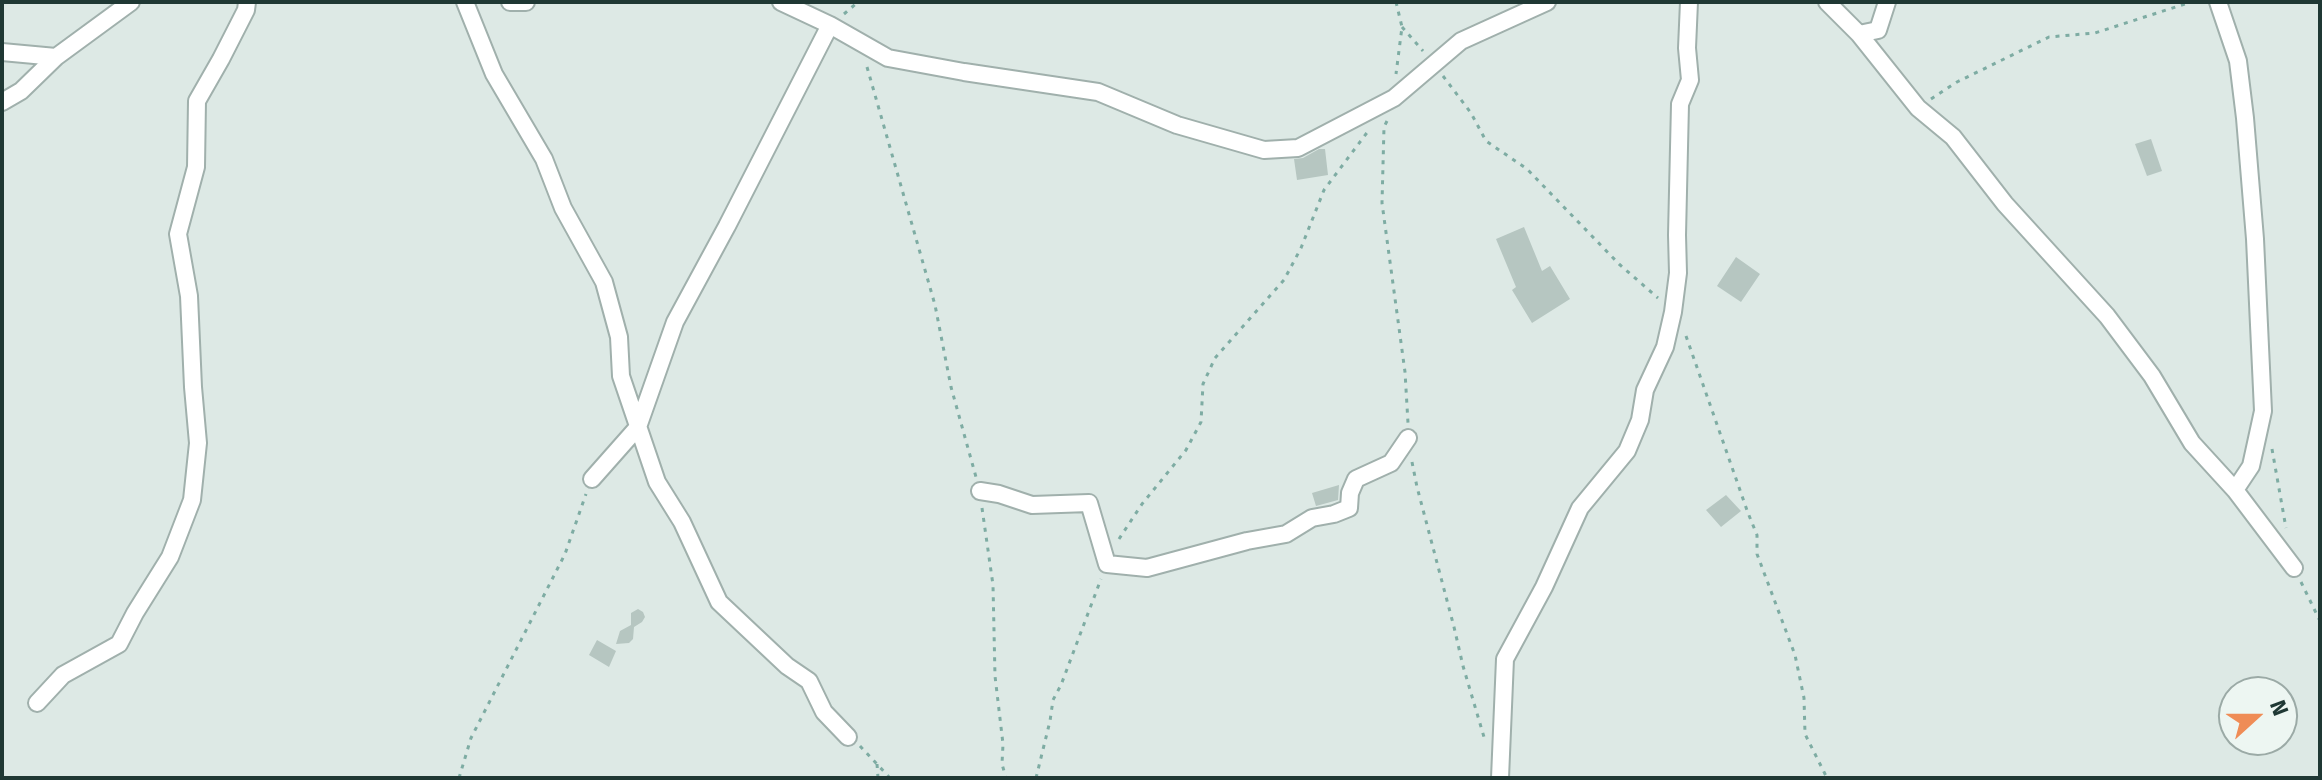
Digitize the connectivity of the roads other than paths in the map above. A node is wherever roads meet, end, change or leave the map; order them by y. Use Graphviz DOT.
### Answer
graph roads {
  1 [pos="131,2"];
  2 [pos="247,2"];
  3 [pos="465,2"];
  4 [pos="510,2"];
  5 [pos="526,2"];
  6 [pos="781,2"];
  7 [pos="1547,2"];
  8 [pos="1689,2"];
  9 [pos="1827,2"];
  10 [pos="1887,2"];
  11 [pos="2218,2"];
  12 [pos="830,25"];
  13 [pos="1859,34"];
  14 [pos="2,52"];
  15 [pos="56,57"];
  16 [pos="2,102"];
  17 [pos="638,427"];
  18 [pos="1408,438"];
  19 [pos="592,479"];
  20 [pos="2235,490"];
  21 [pos="980,491"];
  22 [pos="2294,568"];
  23 [pos="37,703"];
  24 [pos="848,737"];
  25 [pos="1500,778"];
  1 -- 15 [label="street"];
  2 -- 23 [label="street"];
  3 -- 17 [label="street"];
  4 -- 5 [label="street"];
  6 -- 12 [label="street"];
  7 -- 12 [label="street"];
  8 -- 25 [label="street"];
  9 -- 13 [label="street"];
  10 -- 13 [label="street"];
  11 -- 20 [label="street"];
  12 -- 17 [label="street"];
  13 -- 20 [label="street"];
  14 -- 15 [label="street"];
  15 -- 16 [label="street"];
  17 -- 19 [label="street"];
  17 -- 24 [label="street"];
  18 -- 21 [label="street"];
  20 -- 22 [label="street"];
}
